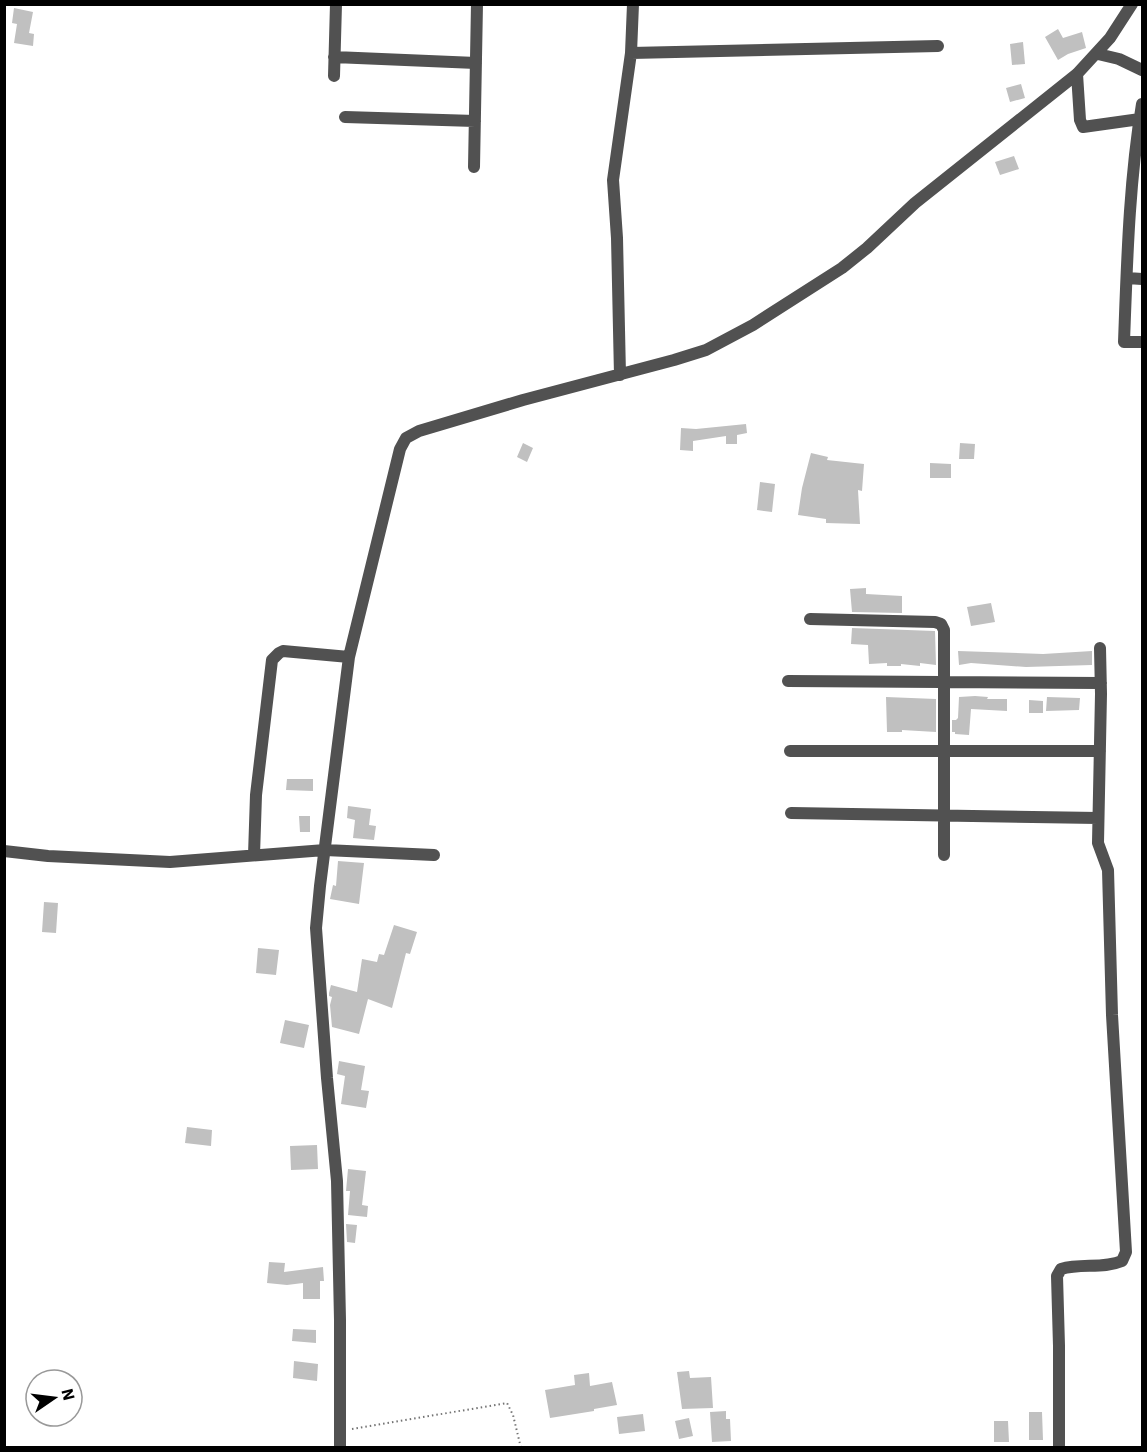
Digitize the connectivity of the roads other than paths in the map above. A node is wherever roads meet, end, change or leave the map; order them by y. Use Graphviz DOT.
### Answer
graph roads {
  1 [pos="336,4"];
  2 [pos="477,4"];
  3 [pos="633,4"];
  4 [pos="1132,4"];
  5 [pos="938,46"];
  6 [pos="631,53"];
  7 [pos="1098,54"];
  8 [pos="334,57"];
  9 [pos="476,63"];
  10 [pos="1143,70"];
  11 [pos="1077,74"];
  12 [pos="334,76"];
  13 [pos="1143,104"];
  14 [pos="345,117"];
  15 [pos="1140,119"];
  16 [pos="475,121"];
  17 [pos="474,168"];
  18 [pos="1127,278"];
  19 [pos="1143,279"];
  20 [pos="1143,342"];
  21 [pos="620,375"];
  22 [pos="810,619"];
  23 [pos="1100,648"];
  24 [pos="349,657"];
  25 [pos="788,681"];
  26 [pos="944,683"];
  27 [pos="1101,683"];
  28 [pos="790,751"];
  29 [pos="944,751"];
  30 [pos="1100,751"];
  31 [pos="791,813"];
  32 [pos="944,816"];
  33 [pos="1098,818"];
  34 [pos="325,850"];
  35 [pos="4,851"];
  36 [pos="254,855"];
  37 [pos="434,855"];
  38 [pos="944,855"];
  39 [pos="340,1448"];
  40 [pos="1059,1448"];
  1 -- 8 [label="street"];
  2 -- 9 [label="street"];
  3 -- 6 [label="street"];
  4 -- 7 [label="street"];
  5 -- 6 [label="street"];
  6 -- 21 [label="street"];
  7 -- 10 [label="street"];
  7 -- 11 [label="street"];
  8 -- 9 [label="street"];
  8 -- 12 [label="street"];
  9 -- 16 [label="street"];
  11 -- 15 [label="street"];
  11 -- 21 [label="street"];
  13 -- 15 [label="street"];
  14 -- 16 [label="street"];
  15 -- 18 [label="street"];
  16 -- 17 [label="street"];
  18 -- 19 [label="street"];
  18 -- 20 [label="street"];
  21 -- 24 [label="street"];
  22 -- 26 [label="street"];
  23 -- 27 [label="street"];
  24 -- 34 [label="street"];
  24 -- 36 [label="street"];
  25 -- 26 [label="street"];
  26 -- 27 [label="street"];
  26 -- 29 [label="street"];
  27 -- 30 [label="street"];
  28 -- 29 [label="street"];
  29 -- 30 [label="street"];
  29 -- 32 [label="street"];
  30 -- 33 [label="street"];
  31 -- 32 [label="street"];
  32 -- 33 [label="street"];
  32 -- 38 [label="street"];
  33 -- 40 [label="street"];
  34 -- 36 [label="street"];
  34 -- 37 [label="street"];
  34 -- 39 [label="street"];
  35 -- 36 [label="street"];
}
